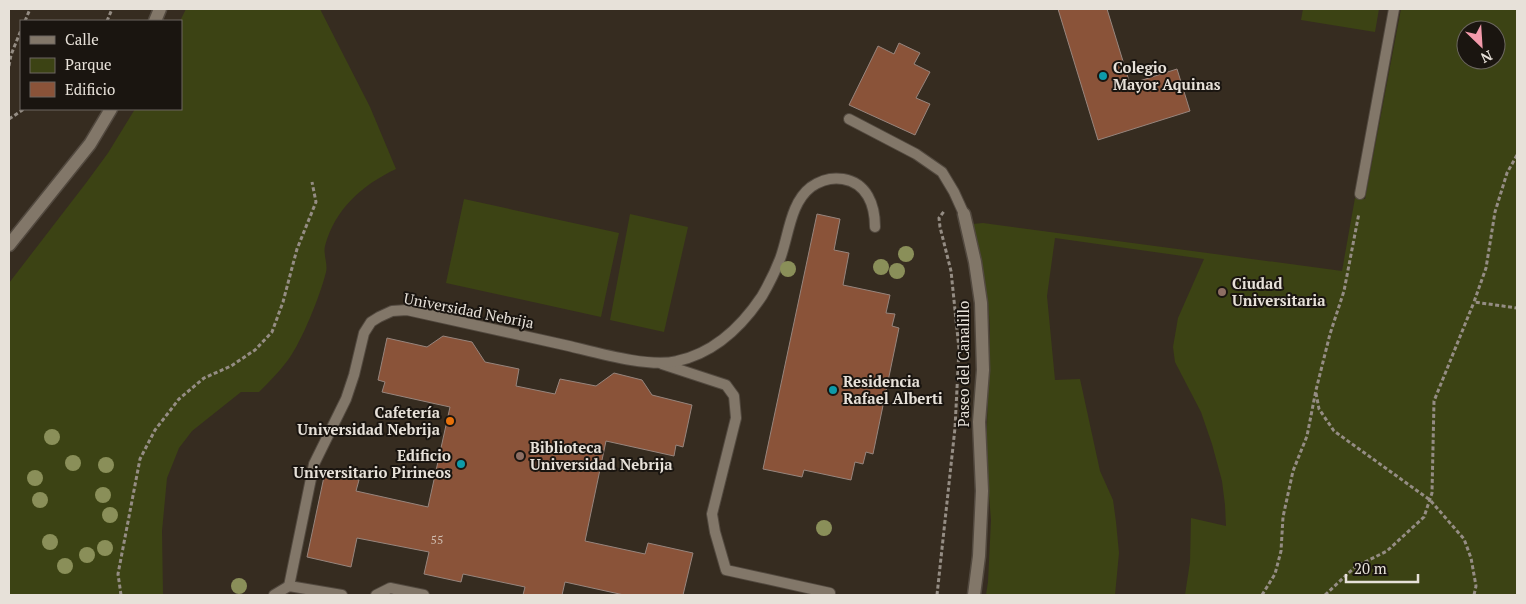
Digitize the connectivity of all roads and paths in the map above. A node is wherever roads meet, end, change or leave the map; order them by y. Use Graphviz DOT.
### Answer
graph roads {
  1 [pos="1394,9"];
  2 [pos="20,32"];
  3 [pos="9,66"];
  4 [pos="22,110"];
  5 [pos="110,110"];
  6 [pos="9,119"];
  7 [pos="849,119"];
  8 [pos="1517,155"];
  9 [pos="312,182"];
  10 [pos="1360,194"];
  11 [pos="1359,213"];
  12 [pos="964,214"];
  13 [pos="875,227"];
  14 [pos="9,245"];
  15 [pos="1474,302"];
  16 [pos="1517,308"];
  17 [pos="660,364"];
  18 [pos="1316,390"];
  19 [pos="1430,500"];
  20 [pos="289,586"];
  21 [pos="830,593"];
  22 [pos="121,595"];
  23 [pos="274,595"];
  24 [pos="342,595"];
  25 [pos="376,595"];
  26 [pos="424,595"];
  27 [pos="938,595"];
  28 [pos="974,595"];
  29 [pos="1262,595"];
  30 [pos="1324,595"];
  31 [pos="1474,595"];
  1 -- 10 [label="lane"];
  2 -- 3 [label="path"];
  4 -- 6 [label="path"];
  5 -- 14 [label="street"];
  7 -- 12 [label="lane"];
  8 -- 15 [label="path"];
  9 -- 22 [label="path"];
  11 -- 18 [label="path"];
  12 -- 27 [label="path, Paseo del Canalillo"];
  12 -- 28 [label="street, Paseo del Canalillo"];
  13 -- 17 [label="lane, Universidad Nebrija"];
  15 -- 16 [label="path"];
  15 -- 19 [label="path"];
  17 -- 20 [label="lane, Universidad Nebrija"];
  17 -- 21 [label="lane, Universidad Nebrija"];
  18 -- 19 [label="path"];
  18 -- 29 [label="path"];
  19 -- 30 [label="path"];
  19 -- 31 [label="path"];
  20 -- 23 [label="lane"];
  20 -- 24 [label="lane"];
  25 -- 26 [label="lane"];
}
